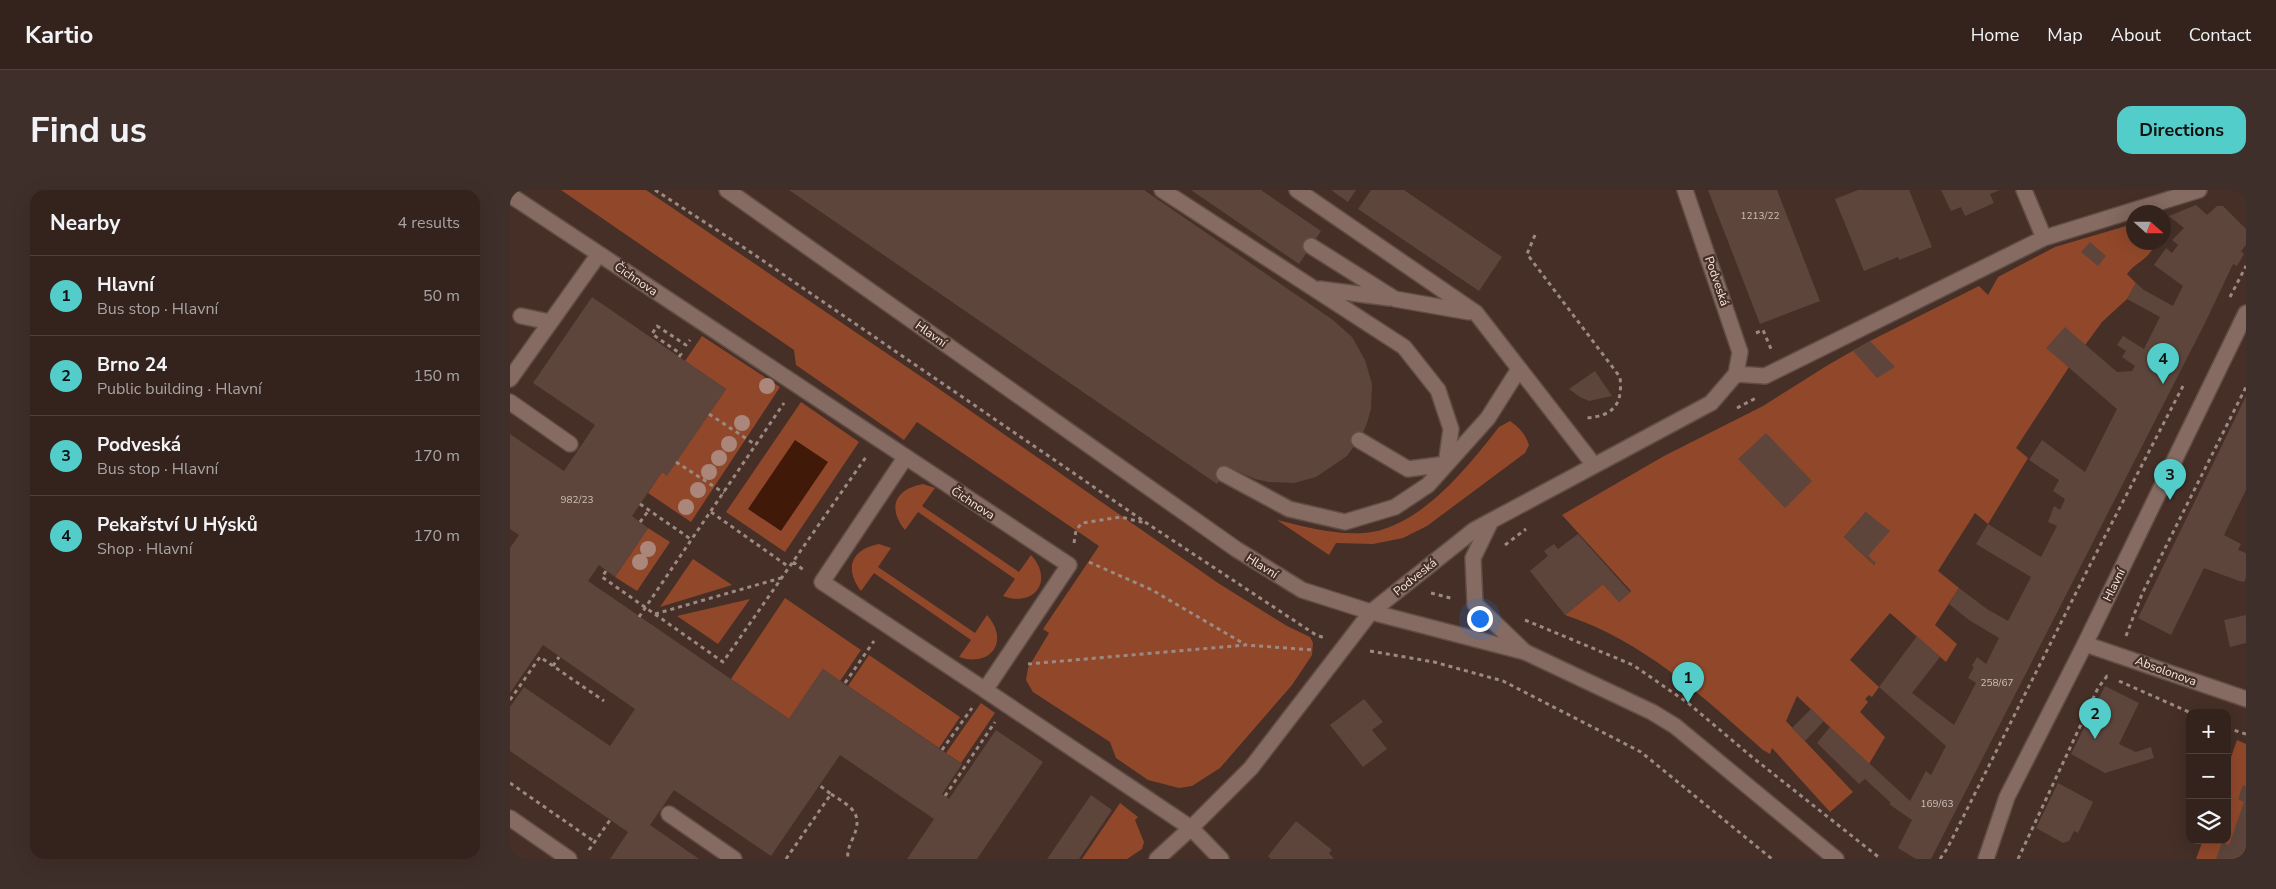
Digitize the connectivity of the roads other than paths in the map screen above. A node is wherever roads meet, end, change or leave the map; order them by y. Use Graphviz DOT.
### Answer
graph roads {
  1 [pos="727,190"];
  2 [pos="1162,190"];
  3 [pos="1296,190"];
  4 [pos="1685,190"];
  5 [pos="2024,190"];
  6 [pos="2199,190"];
  7 [pos="510,195"];
  8 [pos="2044,238"];
  9 [pos="1311,246"];
  10 [pos="599,254"];
  11 [pos="1316,288"];
  12 [pos="1395,299"];
  13 [pos="1476,313"];
  14 [pos="2246,313"];
  15 [pos="521,316"];
  16 [pos="550,322"];
  17 [pos="1519,369"];
  18 [pos="1736,374"];
  19 [pos="510,379"];
  20 [pos="510,402"];
  21 [pos="1359,440"];
  22 [pos="570,444"];
  23 [pos="905,458"];
  24 [pos="1446,464"];
  25 [pos="1594,464"];
  26 [pos="1224,474"];
  27 [pos="1491,521"];
  28 [pos="1371,612"];
  29 [pos="2085,644"];
  30 [pos="1525,652"];
  31 [pos="985,690"];
  32 [pos="2246,699"];
  33 [pos="669,814"];
  34 [pos="510,818"];
  35 [pos="1191,828"];
  36 [pos="569,859"];
  37 [pos="734,859"];
  38 [pos="1157,859"];
  39 [pos="1221,859"];
  40 [pos="1836,859"];
  41 [pos="1986,859"];
  1 -- 28 [label="street, Hlavní"];
  2 -- 11 [label="street"];
  3 -- 13 [label="street"];
  4 -- 18 [label="street, Podveská"];
  5 -- 8 [label="street"];
  6 -- 8 [label="street"];
  7 -- 10 [label="street, Čichnova"];
  8 -- 18 [label="street"];
  9 -- 12 [label="street"];
  10 -- 16 [label="street"];
  10 -- 23 [label="street, Čichnova"];
  11 -- 12 [label="street"];
  11 -- 24 [label="street"];
  12 -- 13 [label="street"];
  13 -- 17 [label="street"];
  14 -- 29 [label="street, Hlavní"];
  15 -- 16 [label="street"];
  16 -- 19 [label="street"];
  17 -- 24 [label="street"];
  17 -- 25 [label="street"];
  18 -- 25 [label="street, Podveská"];
  20 -- 22 [label="street"];
  21 -- 24 [label="street"];
  23 -- 31 [label="street"];
  23 -- 31 [label="street, Čichnova"];
  24 -- 26 [label="street"];
  25 -- 27 [label="street, Podveská"];
  27 -- 28 [label="street, Podveská"];
  27 -- 30 [label="street"];
  28 -- 30 [label="street, Hlavní"];
  28 -- 35 [label="street, Podveská"];
  29 -- 32 [label="street, Absolonova"];
  29 -- 41 [label="street, Hlavní"];
  30 -- 40 [label="street, Hlavní"];
  31 -- 35 [label="street"];
  33 -- 37 [label="street"];
  34 -- 36 [label="street"];
  35 -- 38 [label="street, Podveská"];
  35 -- 39 [label="street"];
}
